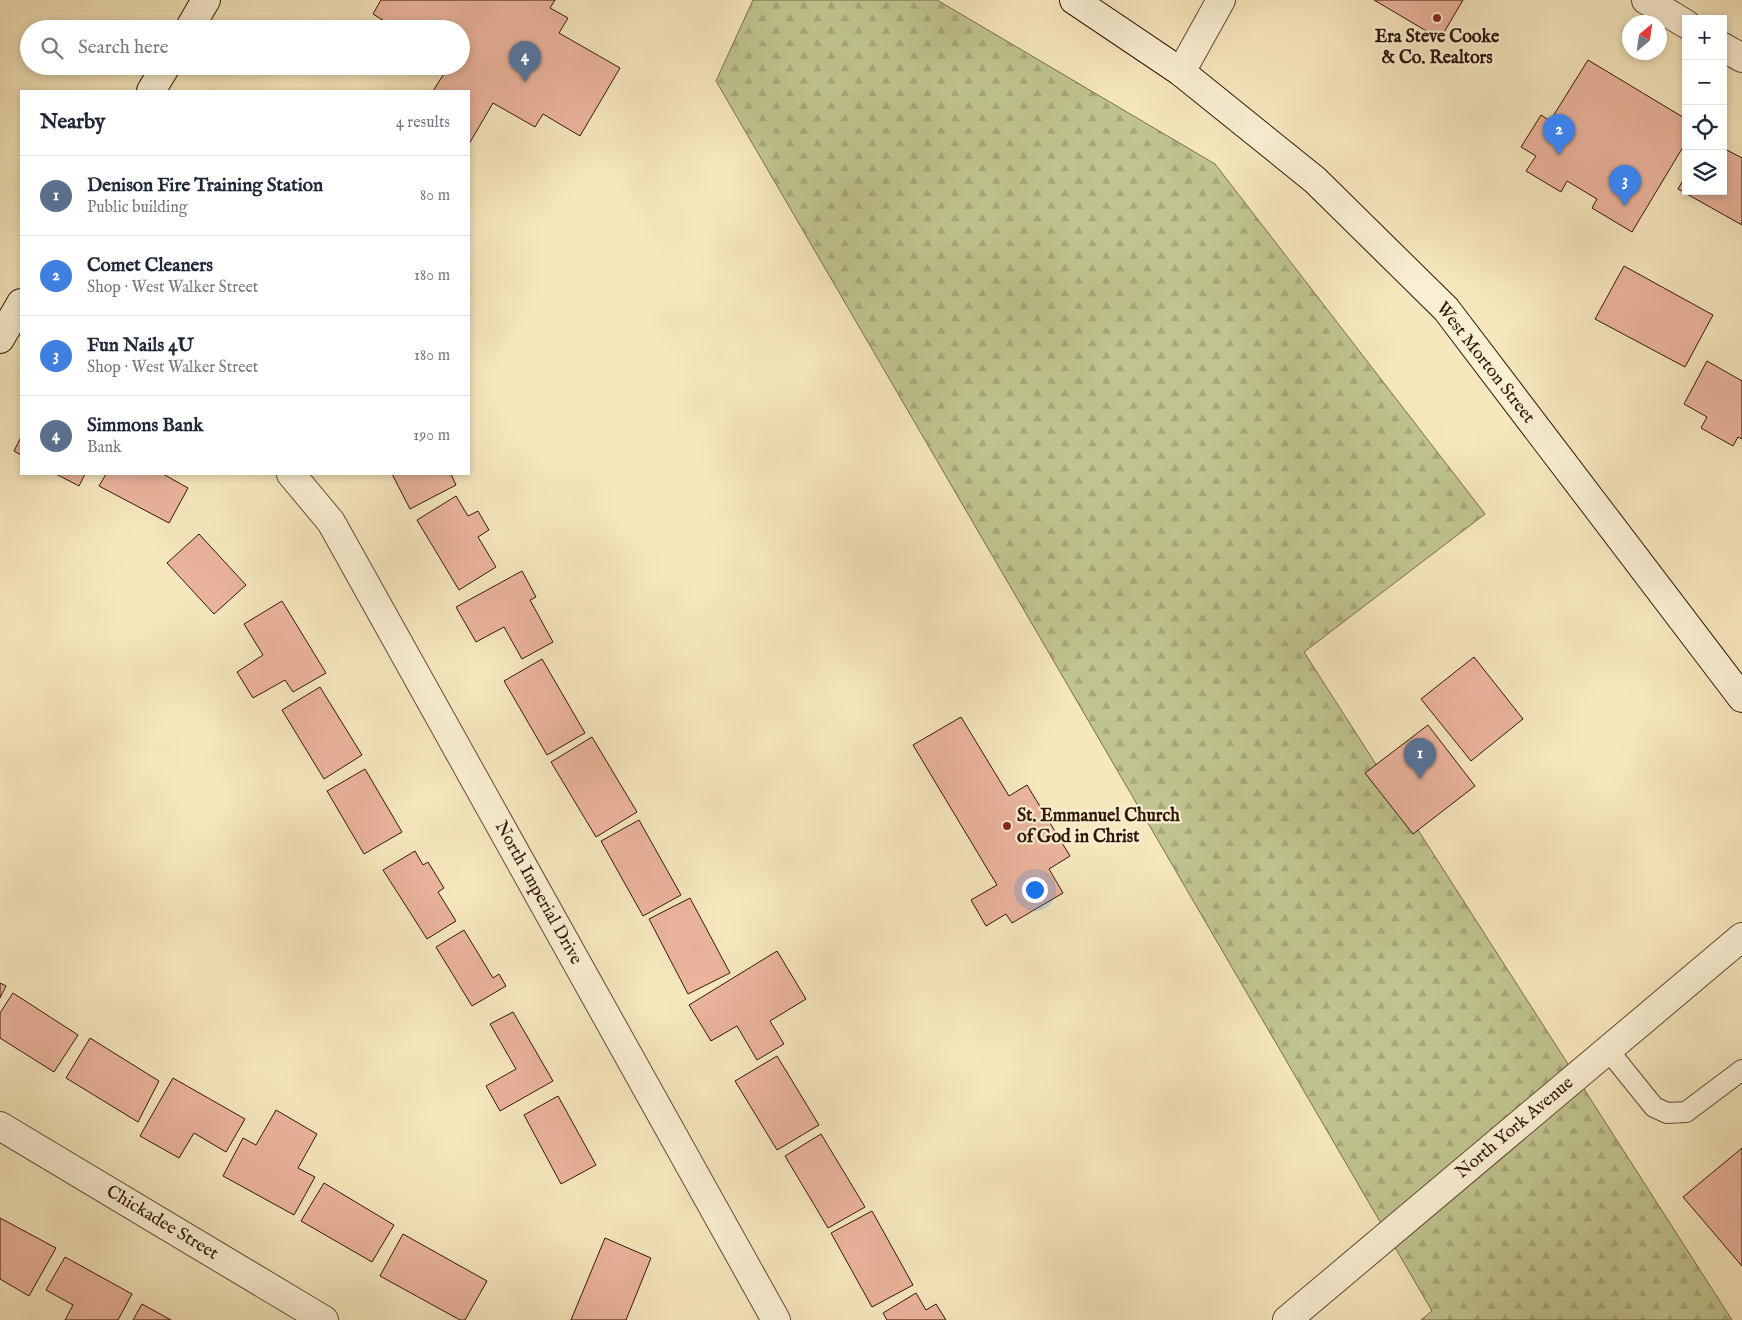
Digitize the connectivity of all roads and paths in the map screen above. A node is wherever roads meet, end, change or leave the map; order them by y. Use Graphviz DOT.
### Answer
graph roads {
  1 [pos="206,0"];
  2 [pos="1074,0"];
  3 [pos="1221,0"];
  4 [pos="1646,0"];
  5 [pos="194,20"];
  6 [pos="1682,22"];
  7 [pos="1727,49"];
  8 [pos="1742,58"];
  9 [pos="1181,72"];
  10 [pos="160,75"];
  11 [pos="151,90"];
  12 [pos="20,305"];
  13 [pos="0,339"];
  14 [pos="292,475"];
  15 [pos="1742,698"];
  16 [pos="1742,938"];
  17 [pos="1608,1050"];
  18 [pos="1742,1070"];
  19 [pos="0,1126"];
  20 [pos="324,1320"];
  21 [pos="776,1320"];
  22 [pos="1287,1320"];
  1 -- 5 [label="street"];
  2 -- 9 [label="street, West Morton Street"];
  3 -- 9 [label="street"];
  4 -- 6 [label="street"];
  7 -- 8 [label="street"];
  9 -- 15 [label="street, West Morton Street"];
  10 -- 11 [label="street"];
  12 -- 13 [label="street"];
  14 -- 21 [label="street, North Imperial Drive"];
  16 -- 17 [label="street, North York Avenue"];
  17 -- 18 [label="lane"];
  17 -- 22 [label="street, North York Avenue"];
  19 -- 20 [label="street, Chickadee Street"];
}
